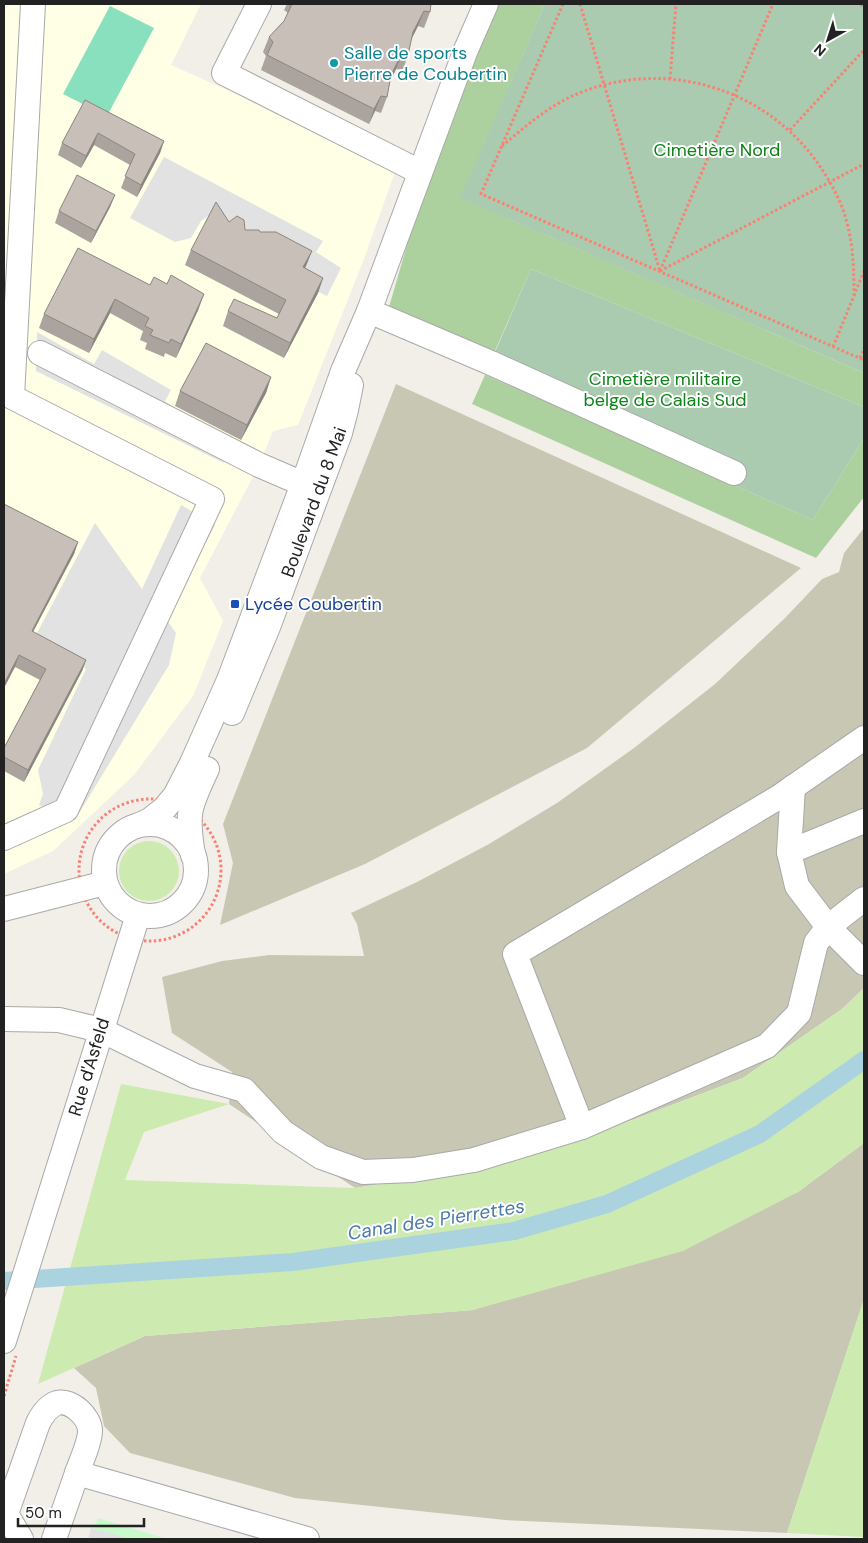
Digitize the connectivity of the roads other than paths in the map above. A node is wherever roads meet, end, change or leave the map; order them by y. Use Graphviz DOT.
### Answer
graph roads {
  1 [pos="33,4"];
  2 [pos="259,4"];
  3 [pos="475,4"];
  4 [pos="486,4"];
  5 [pos="465,52"];
  6 [pos="23,170"];
  7 [pos="420,172"];
  8 [pos="4,208"];
  9 [pos="368,311"];
  10 [pos="40,353"];
  11 [pos="734,473"];
  12 [pos="311,487"];
  13 [pos="864,738"];
  14 [pos="793,787"];
  15 [pos="180,807"];
  16 [pos="864,820"];
  17 [pos="139,825"];
  18 [pos="4,838"];
  19 [pos="789,852"];
  20 [pos="193,856"];
  21 [pos="105,883"];
  22 [pos="864,899"];
  23 [pos="4,909"];
  24 [pos="138,915"];
  25 [pos="828,927"];
  26 [pos="864,963"];
  27 [pos="4,1020"];
  28 [pos="101,1030"];
  29 [pos="582,1126"];
  30 [pos="11,1345"];
  31 [pos="77,1473"];
  32 [pos="21,1539"];
  33 [pos="54,1539"];
  34 [pos="307,1539"];
  1 -- 6 [label="street"];
  2 -- 7 [label="street"];
  3 -- 5 [label="street, Boulevard du 8 Mai"];
  4 -- 5 [label="street, Boulevard du 8 Mai"];
  5 -- 7 [label="street, Boulevard du 8 Mai"];
  6 -- 8 [label="street"];
  6 -- 18 [label="street"];
  7 -- 9 [label="street, Boulevard du 8 Mai"];
  9 -- 11 [label="street"];
  9 -- 12 [label="street, Boulevard du 8 Mai"];
  10 -- 12 [label="street"];
  12 -- 15 [label="street, Boulevard du 8 Mai"];
  13 -- 14 [label="street"];
  14 -- 19 [label="street"];
  14 -- 29 [label="street"];
  15 -- 17 [label="street"];
  15 -- 20 [label="street, Boulevard du 8 Mai"];
  16 -- 19 [label="street"];
  17 -- 20 [label="street"];
  17 -- 21 [label="street"];
  19 -- 25 [label="street"];
  20 -- 24 [label="street"];
  21 -- 23 [label="street"];
  21 -- 24 [label="street"];
  22 -- 25 [label="street"];
  24 -- 28 [label="street, Rue d'Asfeld"];
  25 -- 26 [label="street"];
  25 -- 29 [label="street"];
  27 -- 28 [label="street"];
  28 -- 29 [label="street"];
  28 -- 30 [label="street, Rue d'Asfeld"];
  31 -- 32 [label="street"];
  31 -- 33 [label="street"];
  31 -- 34 [label="street"];
}
